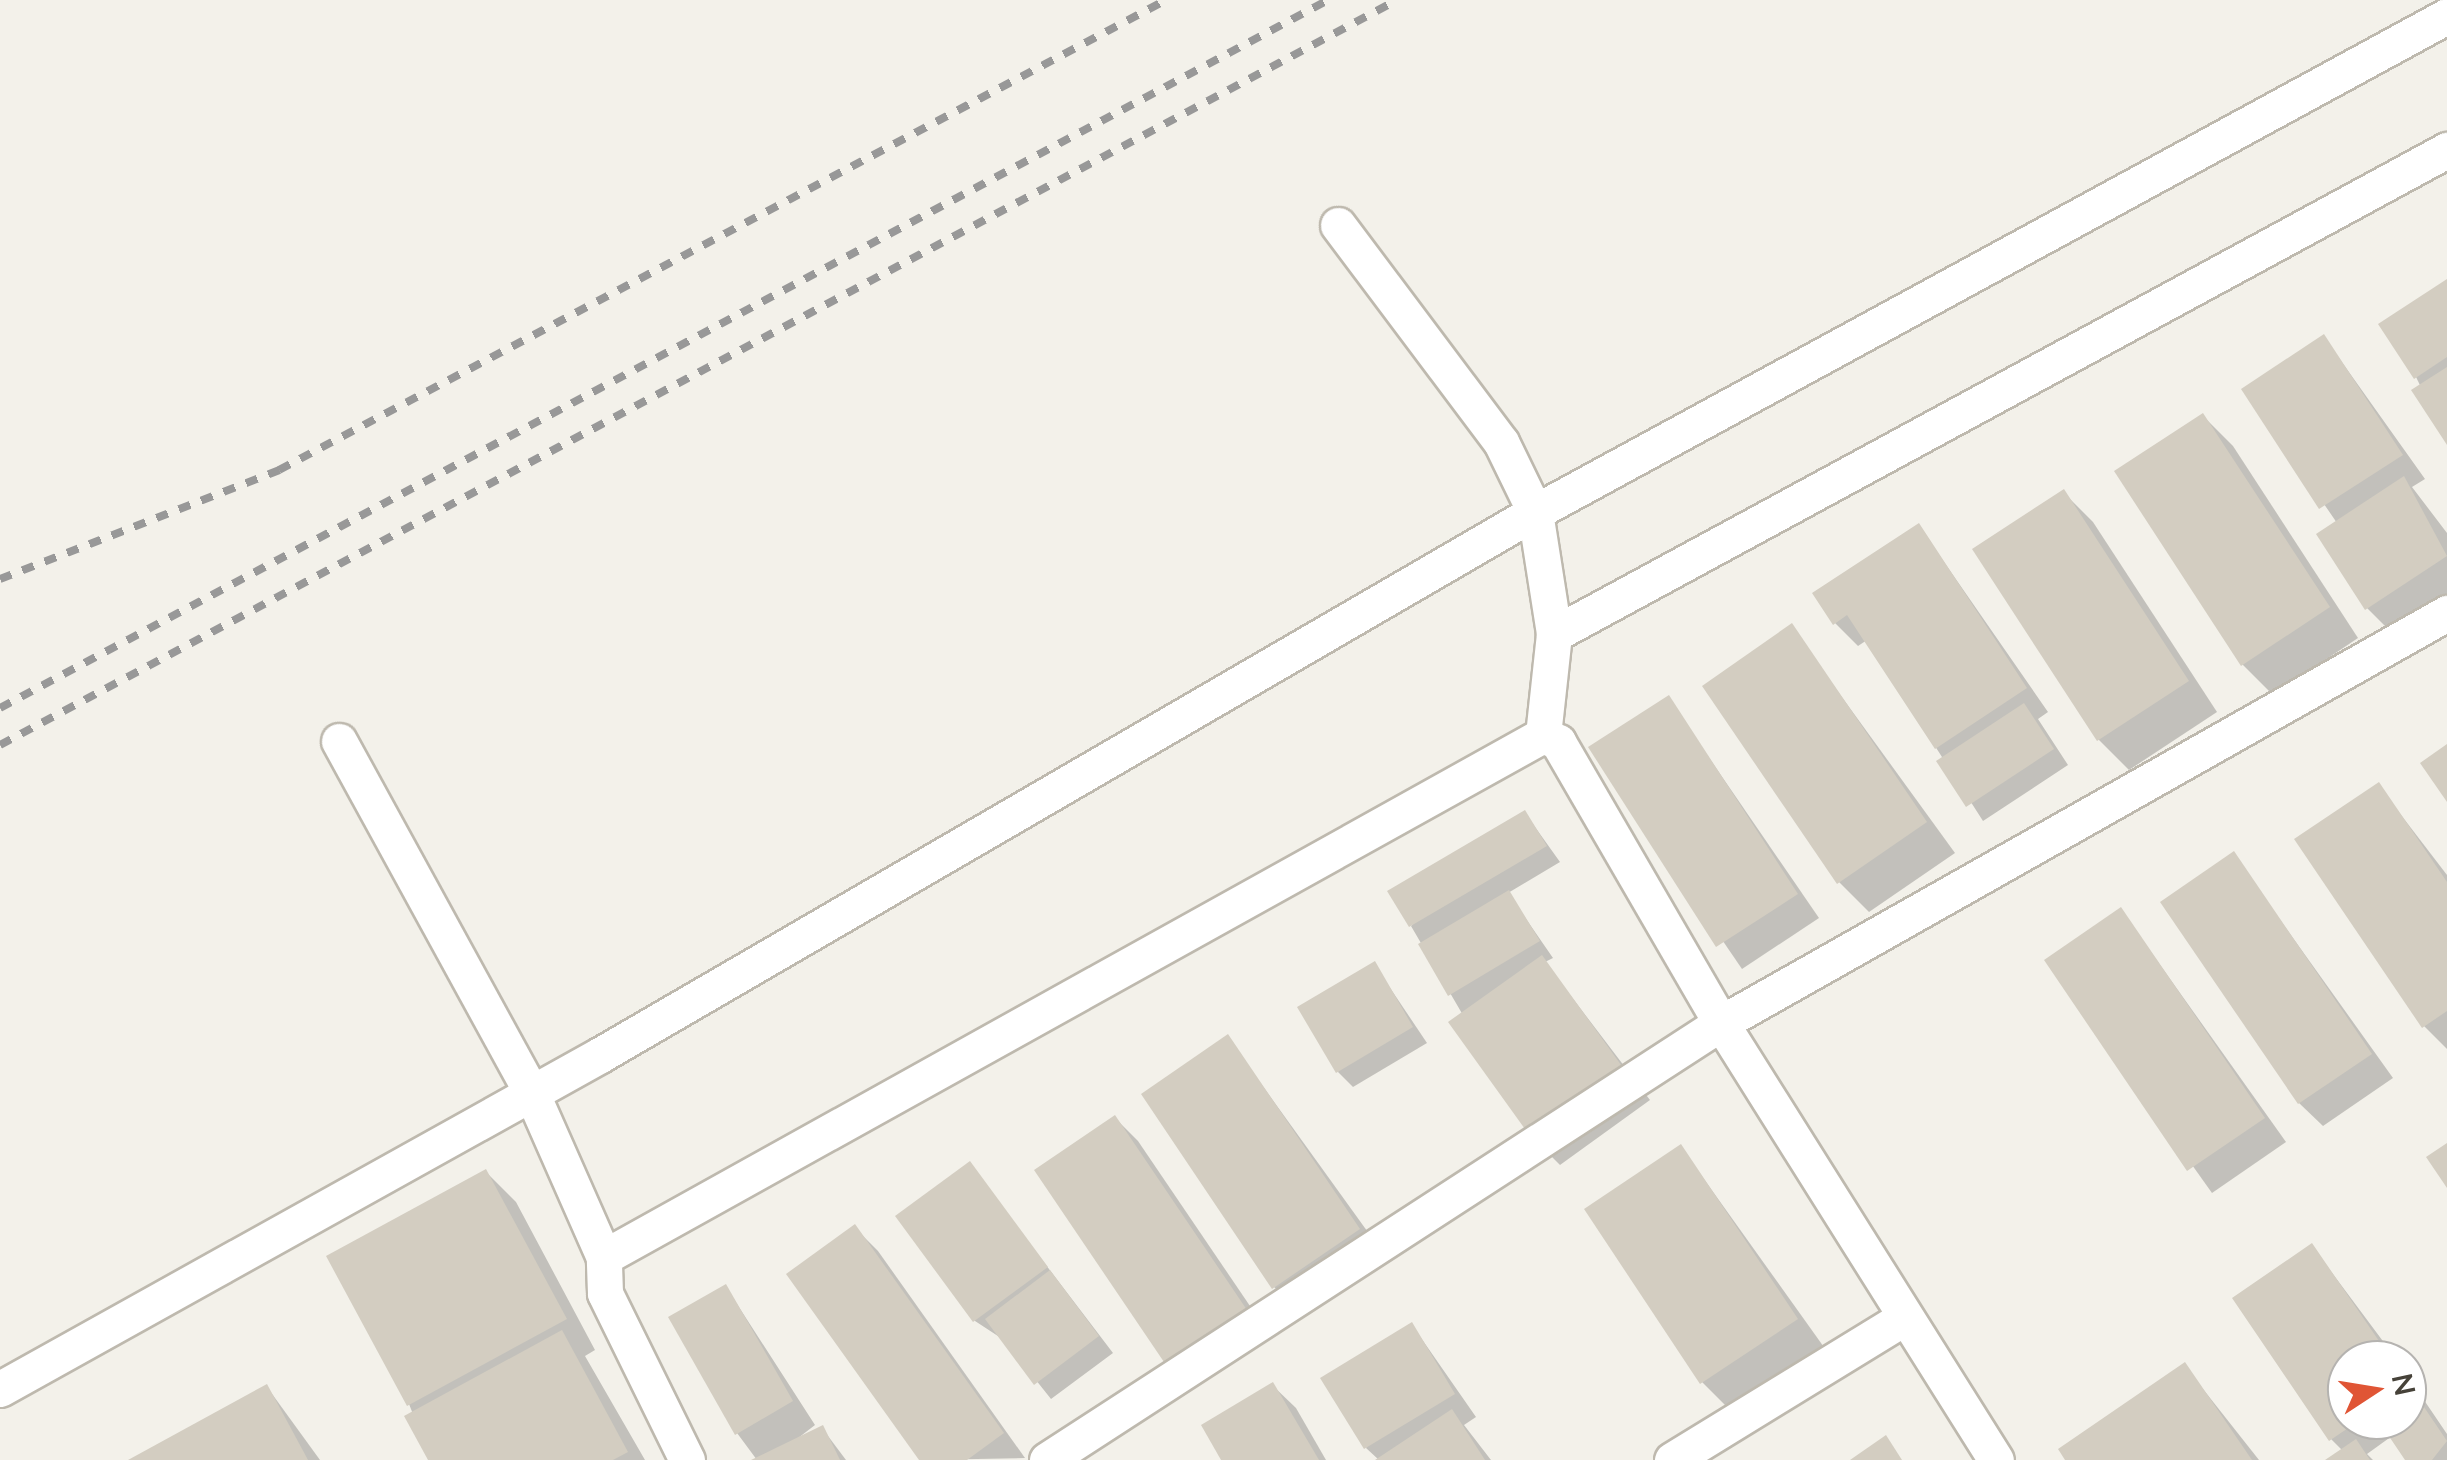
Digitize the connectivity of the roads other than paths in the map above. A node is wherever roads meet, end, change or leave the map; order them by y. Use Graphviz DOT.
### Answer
graph roads {
  1 [pos="2447,16"];
  2 [pos="2447,150"];
  3 [pos="1338,225"];
  4 [pos="1536,512"];
  5 [pos="2447,613"];
  6 [pos="1554,634"];
  7 [pos="1543,735"];
  8 [pos="339,741"];
  9 [pos="1721,1023"];
  10 [pos="532,1094"];
  11 [pos="604,1257"];
  12 [pos="1902,1319"];
  13 [pos="0,1389"];
  14 [pos="687,1460"];
  15 [pos="1047,1460"];
  16 [pos="1672,1460"];
  17 [pos="1996,1460"];
  1 -- 4 [label="street"];
  2 -- 6 [label="street"];
  3 -- 4 [label="street"];
  4 -- 6 [label="street"];
  4 -- 10 [label="street"];
  5 -- 9 [label="street"];
  6 -- 7 [label="street"];
  7 -- 9 [label="street"];
  7 -- 11 [label="street"];
  8 -- 10 [label="street"];
  9 -- 12 [label="street"];
  9 -- 15 [label="street"];
  10 -- 11 [label="street"];
  10 -- 13 [label="street"];
  11 -- 14 [label="street"];
  12 -- 16 [label="street"];
  12 -- 17 [label="street"];
}
